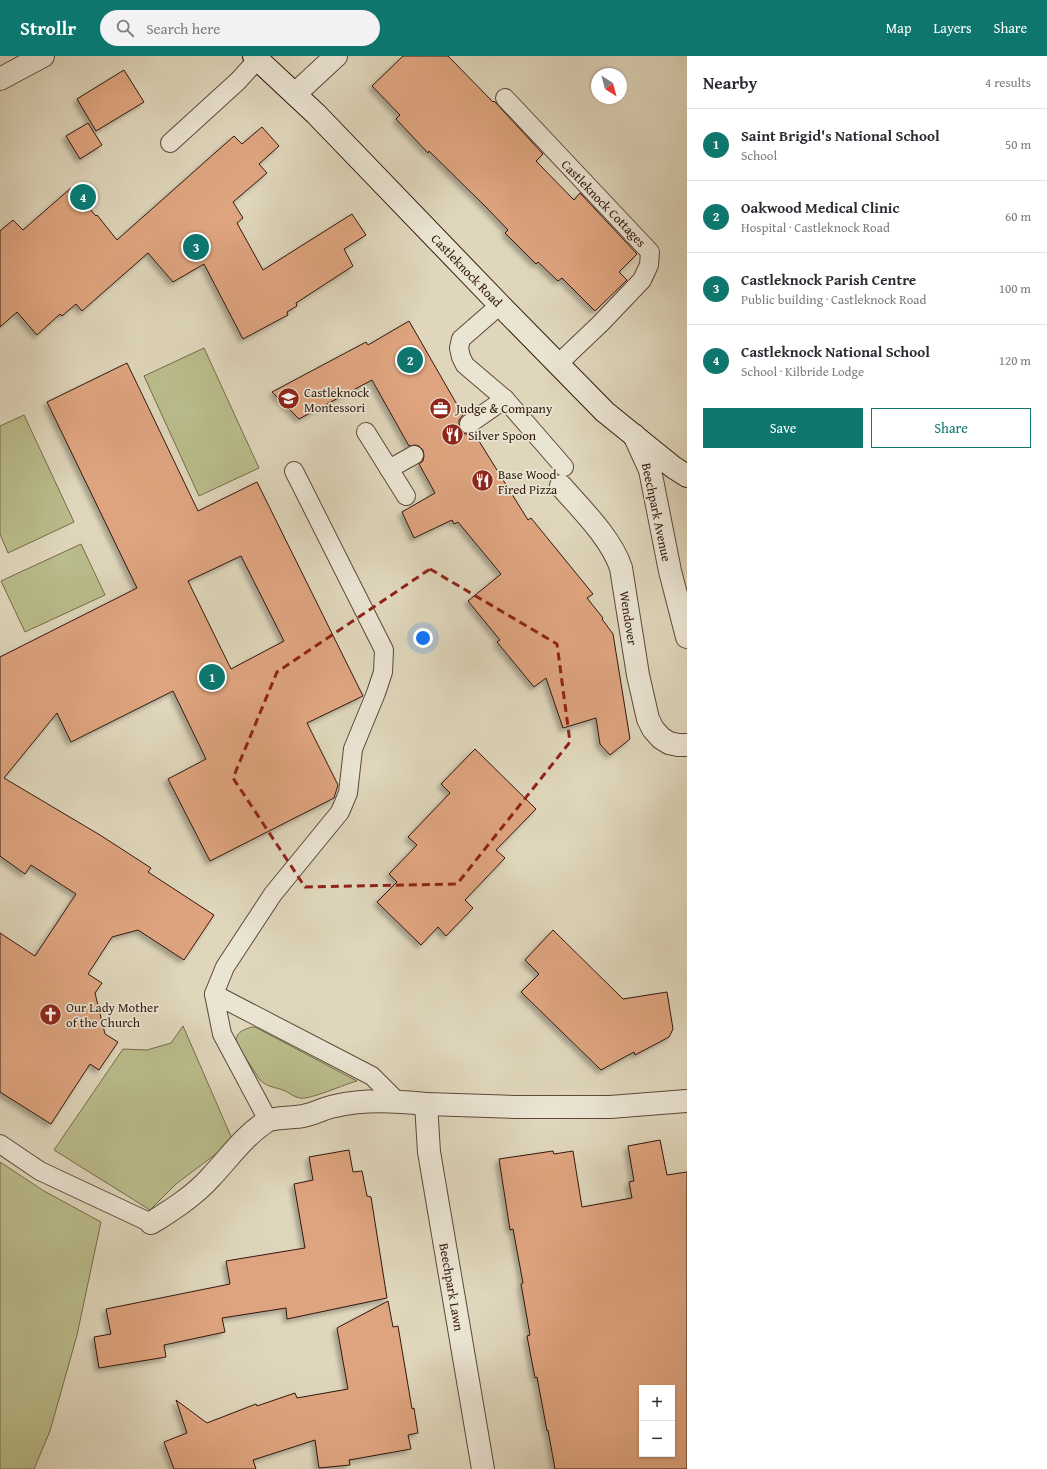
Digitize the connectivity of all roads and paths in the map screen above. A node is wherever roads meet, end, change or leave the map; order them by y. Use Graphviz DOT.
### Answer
graph roads {
  1 [pos="42,56"];
  2 [pos="336,56"];
  3 [pos="256,58"];
  4 [pos="0,79"];
  5 [pos="296,94"];
  6 [pos="505,98"];
  7 [pos="170,143"];
  8 [pos="500,305"];
  9 [pos="558,364"];
  10 [pos="505,399"];
  11 [pos="469,424"];
  12 [pos="366,432"];
  13 [pos="634,436"];
  14 [pos="414,455"];
  15 [pos="389,469"];
  16 [pos="294,471"];
  17 [pos="563,476"];
  18 [pos="687,476"];
  19 [pos="406,496"];
  20 [pos="687,637"];
  21 [pos="687,745"];
  22 [pos="214,994"];
  23 [pos="398,1102"];
  24 [pos="687,1102"];
  25 [pos="426,1104"];
  26 [pos="268,1120"];
  27 [pos="0,1144"];
  28 [pos="151,1223"];
  29 [pos="483,1469"];
  1 -- 4 [label="street"];
  2 -- 5 [label="street"];
  3 -- 5 [label="street, Castleknock Road"];
  3 -- 7 [label="lane"];
  5 -- 8 [label="street, Castleknock Road"];
  6 -- 9 [label="lane, Castleknock Cottages"];
  8 -- 9 [label="street, Castleknock Road"];
  8 -- 10 [label="lane"];
  9 -- 13 [label="street, Castleknock Road"];
  10 -- 11 [label="lane"];
  10 -- 17 [label="lane"];
  12 -- 15 [label="lane"];
  13 -- 18 [label="street, Castleknock Road"];
  13 -- 20 [label="street, Beechpark Avenue"];
  14 -- 15 [label="lane"];
  15 -- 19 [label="lane"];
  16 -- 22 [label="lane"];
  17 -- 21 [label="street, Wendover"];
  22 -- 23 [label="lane"];
  22 -- 26 [label="lane"];
  23 -- 25 [label="street"];
  23 -- 26 [label="street"];
  24 -- 25 [label="street"];
  25 -- 29 [label="street, Beechpark Lawn"];
  26 -- 28 [label="street"];
  27 -- 28 [label="lane"];
}
